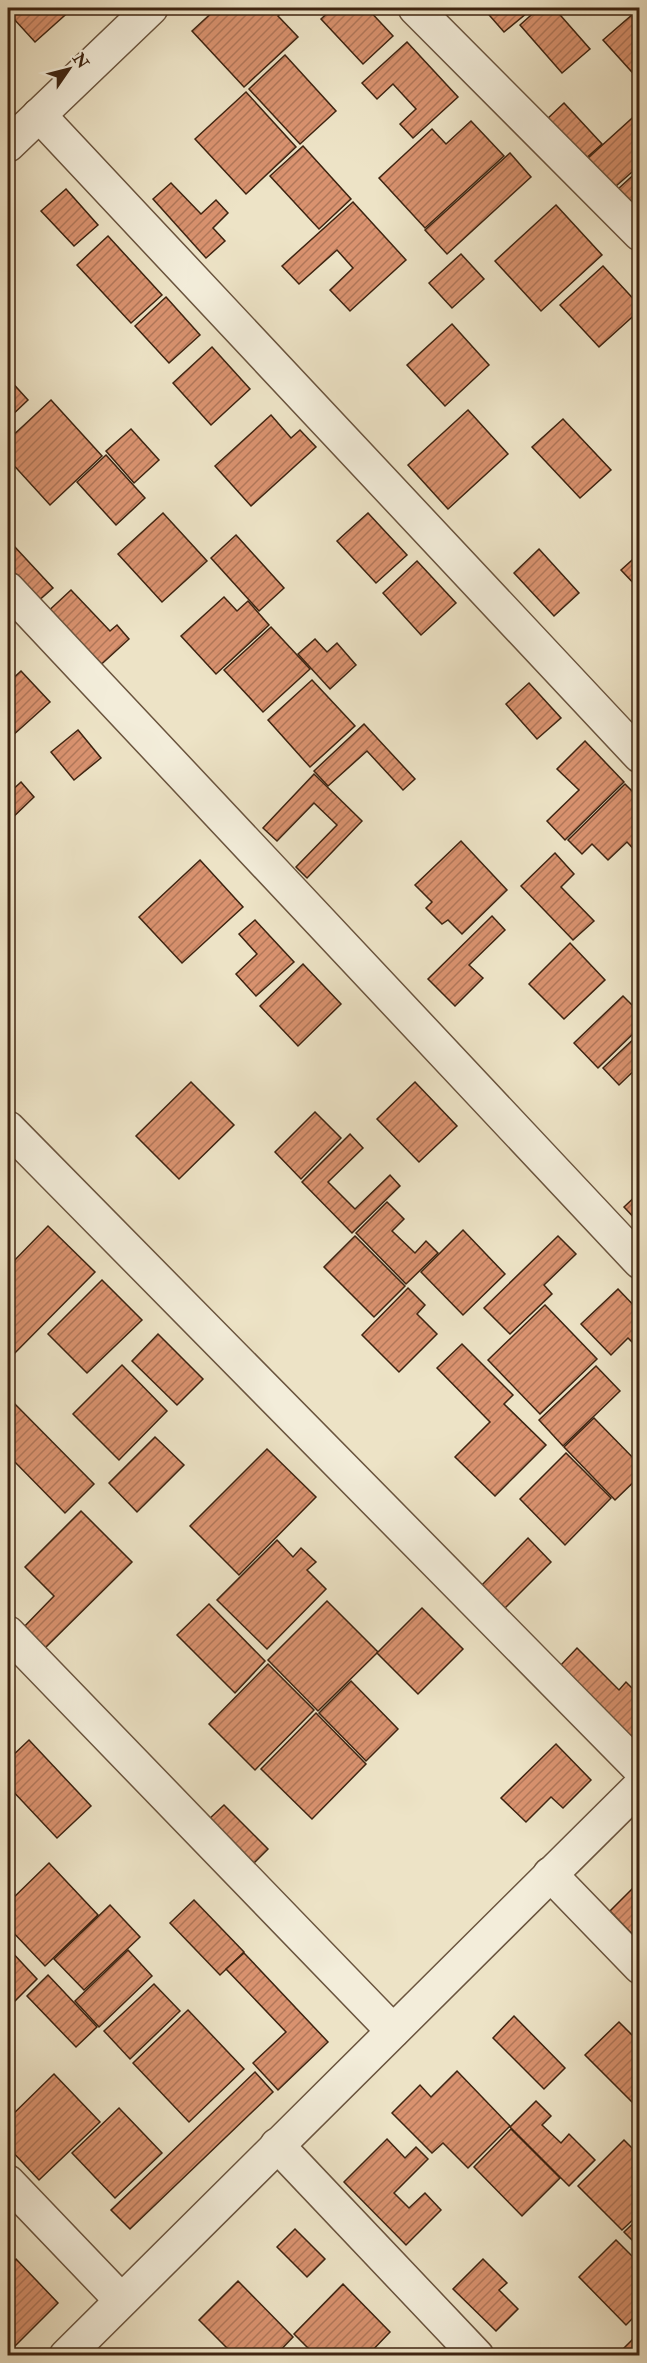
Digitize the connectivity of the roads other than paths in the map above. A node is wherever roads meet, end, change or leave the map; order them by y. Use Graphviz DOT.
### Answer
graph roads {
  1 [pos="415,8"];
  2 [pos="145,9"];
  3 [pos="39,115"];
  4 [pos="8,146"];
  5 [pos="639,234"];
  6 [pos="8,589"];
  7 [pos="639,756"];
  8 [pos="8,1128"];
  9 [pos="639,1262"];
  10 [pos="8,1633"];
  11 [pos="639,1769"];
  12 [pos="639,1786"];
  13 [pos="550,1874"];
  14 [pos="639,1967"];
  15 [pos="393,2031"];
  16 [pos="277,2145"];
  17 [pos="8,2182"];
  18 [pos="121,2300"];
  19 [pos="66,2355"];
  20 [pos="477,2355"];
  1 -- 5 [label="street"];
  2 -- 3 [label="street"];
  3 -- 4 [label="street"];
  3 -- 7 [label="street"];
  6 -- 9 [label="street"];
  8 -- 11 [label="street"];
  10 -- 15 [label="street"];
  12 -- 13 [label="street"];
  13 -- 14 [label="street"];
  13 -- 15 [label="street"];
  15 -- 16 [label="street"];
  16 -- 18 [label="street"];
  16 -- 20 [label="street"];
  17 -- 18 [label="street"];
  18 -- 19 [label="street"];
}
